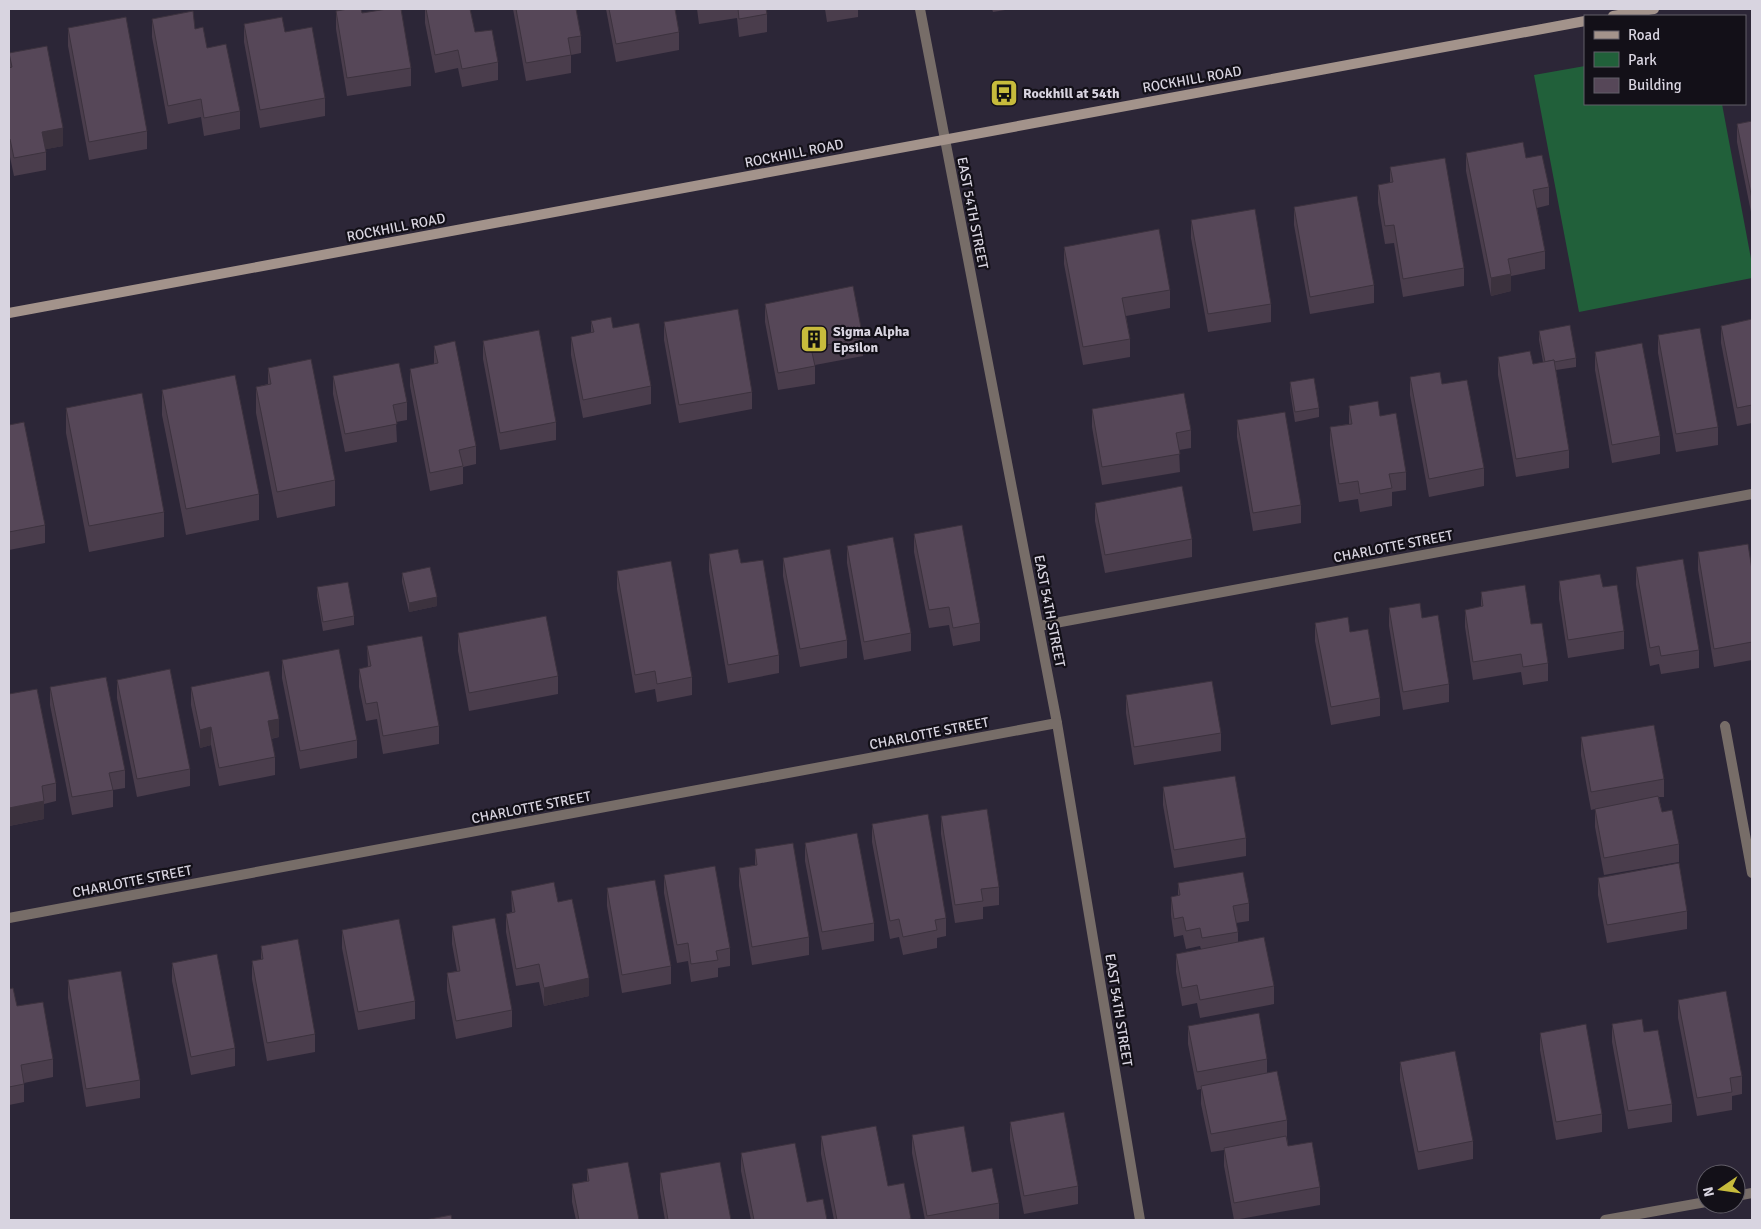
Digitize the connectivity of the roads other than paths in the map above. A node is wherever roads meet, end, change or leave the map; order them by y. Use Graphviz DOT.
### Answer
graph roads {
  1 [pos="920,9"];
  2 [pos="1654,9"];
  3 [pos="1619,15"];
  4 [pos="1584,21"];
  5 [pos="945,139"];
  6 [pos="9,313"];
  7 [pos="1752,494"];
  8 [pos="1039,626"];
  9 [pos="1057,723"];
  10 [pos="1725,726"];
  11 [pos="1752,874"];
  12 [pos="9,918"];
  13 [pos="1696,1204"];
  14 [pos="1140,1220"];
  15 [pos="1605,1220"];
  1 -- 5 [label="street, EAST 54TH STREET"];
  2 -- 3 [label="main road"];
  4 -- 5 [label="main road, ROCKHILL ROAD"];
  5 -- 6 [label="main road, ROCKHILL ROAD"];
  5 -- 8 [label="street, EAST 54TH STREET"];
  7 -- 8 [label="street, CHARLOTTE STREET"];
  8 -- 9 [label="street, EAST 54TH STREET"];
  9 -- 12 [label="street, CHARLOTTE STREET"];
  9 -- 14 [label="street, EAST 54TH STREET"];
  10 -- 11 [label="street"];
  13 -- 15 [label="street"];
}
